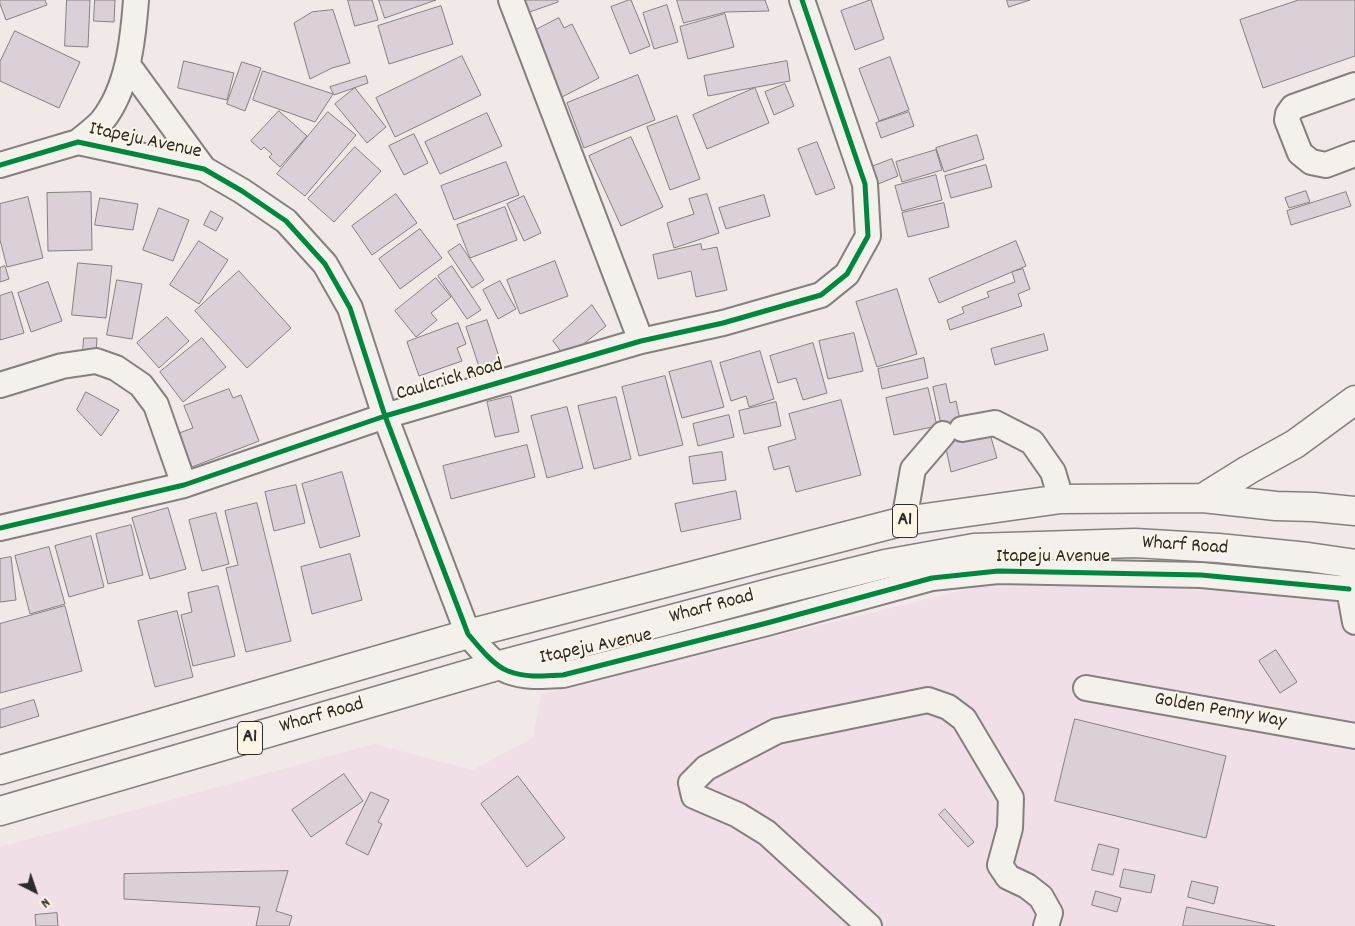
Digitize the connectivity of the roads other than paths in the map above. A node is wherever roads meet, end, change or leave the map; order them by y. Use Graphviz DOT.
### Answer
graph roads {
  1 [pos="136,0"];
  2 [pos="511,0"];
  3 [pos="802,0"];
  4 [pos="128,65"];
  5 [pos="1355,85"];
  6 [pos="78,142"];
  7 [pos="1355,154"];
  8 [pos="0,165"];
  9 [pos="204,169"];
  10 [pos="642,341"];
  11 [pos="0,385"];
  12 [pos="1355,400"];
  13 [pos="386,416"];
  14 [pos="184,485"];
  15 [pos="1203,498"];
  16 [pos="1061,499"];
  17 [pos="1355,511"];
  18 [pos="904,522"];
  19 [pos="0,528"];
  20 [pos="1353,576"];
  21 [pos="1355,622"];
  22 [pos="468,634"];
  23 [pos="500,666"];
  24 [pos="1086,688"];
  25 [pos="1355,736"];
  26 [pos="0,770"];
  27 [pos="0,811"];
  28 [pos="868,926"];
  29 [pos="1046,926"];
  1 -- 4 [label="street"];
  2 -- 10 [label="street"];
  3 -- 10 [label="street, Caulcrick Road"];
  4 -- 6 [label="street"];
  4 -- 9 [label="street"];
  5 -- 7 [label="street"];
  6 -- 8 [label="street, Itapeju Avenue"];
  6 -- 9 [label="street, Itapeju Avenue"];
  9 -- 13 [label="street, Itapeju Avenue"];
  10 -- 13 [label="street, Caulcrick Road"];
  11 -- 14 [label="street"];
  12 -- 15 [label="main road"];
  13 -- 14 [label="street, Caulcrick Road"];
  13 -- 22 [label="street, Itapeju Avenue"];
  14 -- 19 [label="street, Caulcrick Road"];
  15 -- 16 [label="main road, Wharf Road / A1"];
  15 -- 17 [label="main road, Wharf Road / A1"];
  16 -- 18 [label="main road, Wharf Road / A1"];
  16 -- 18 [label="street"];
  18 -- 22 [label="main road, Wharf Road / A1"];
  20 -- 21 [label="street, Wharf Road"];
  20 -- 23 [label="main road, Wharf Road / A1"];
  22 -- 23 [label="street, Itapeju Avenue"];
  22 -- 26 [label="main road, Wharf Road / A1"];
  23 -- 27 [label="main road, Wharf Road / A1"];
  24 -- 25 [label="street, Golden Penny Way"];
  28 -- 29 [label="street"];
}
